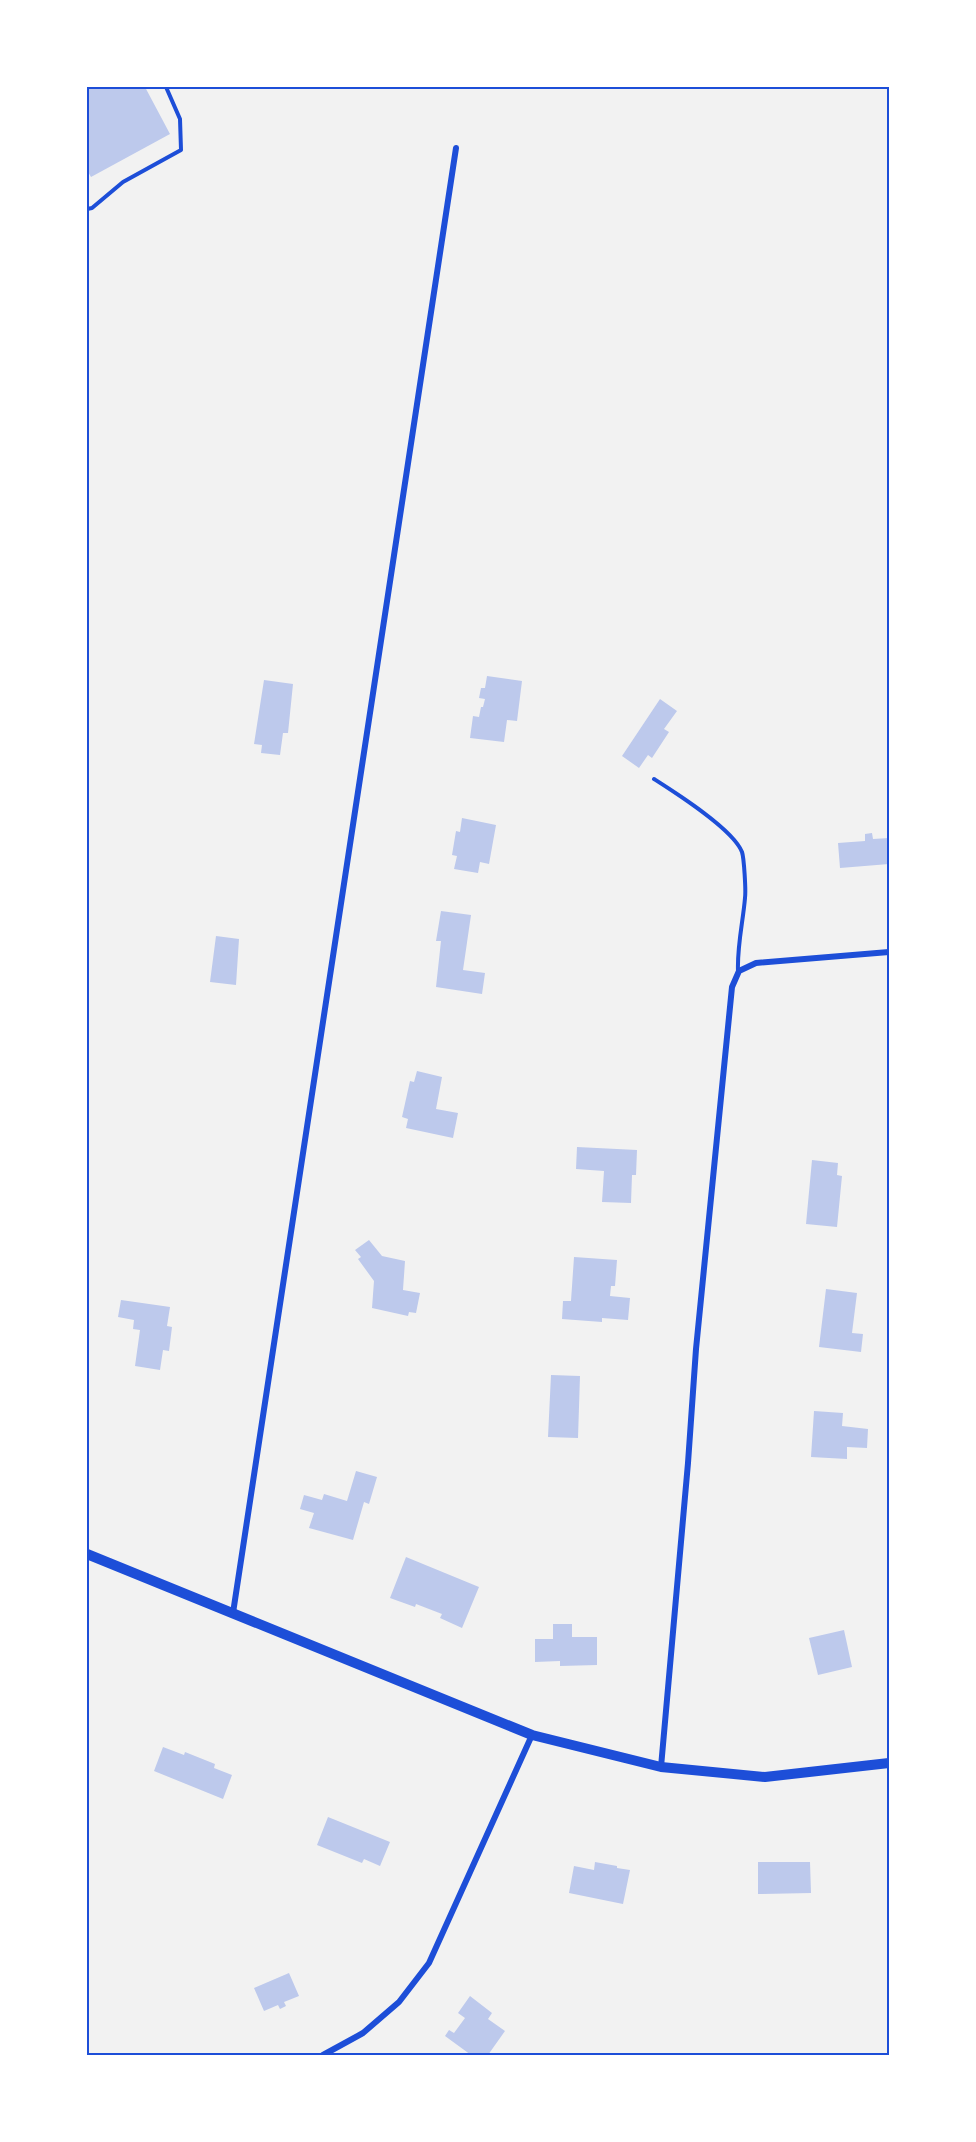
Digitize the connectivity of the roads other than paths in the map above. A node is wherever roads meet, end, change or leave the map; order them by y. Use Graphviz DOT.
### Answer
graph roads {
  1 [pos="166,87"];
  2 [pos="456,148"];
  3 [pos="87,208"];
  4 [pos="654,779"];
  5 [pos="889,952"];
  6 [pos="738,971"];
  7 [pos="87,1554"];
  8 [pos="232,1614"];
  9 [pos="532,1735"];
  10 [pos="889,1763"];
  11 [pos="661,1767"];
  12 [pos="323,2055"];
  1 -- 3 [label="lane"];
  2 -- 8 [label="street"];
  4 -- 6 [label="lane"];
  5 -- 6 [label="street"];
  6 -- 11 [label="street"];
  7 -- 8 [label="street"];
  8 -- 9 [label="street"];
  9 -- 11 [label="street"];
  9 -- 12 [label="street"];
  10 -- 11 [label="street"];
}
